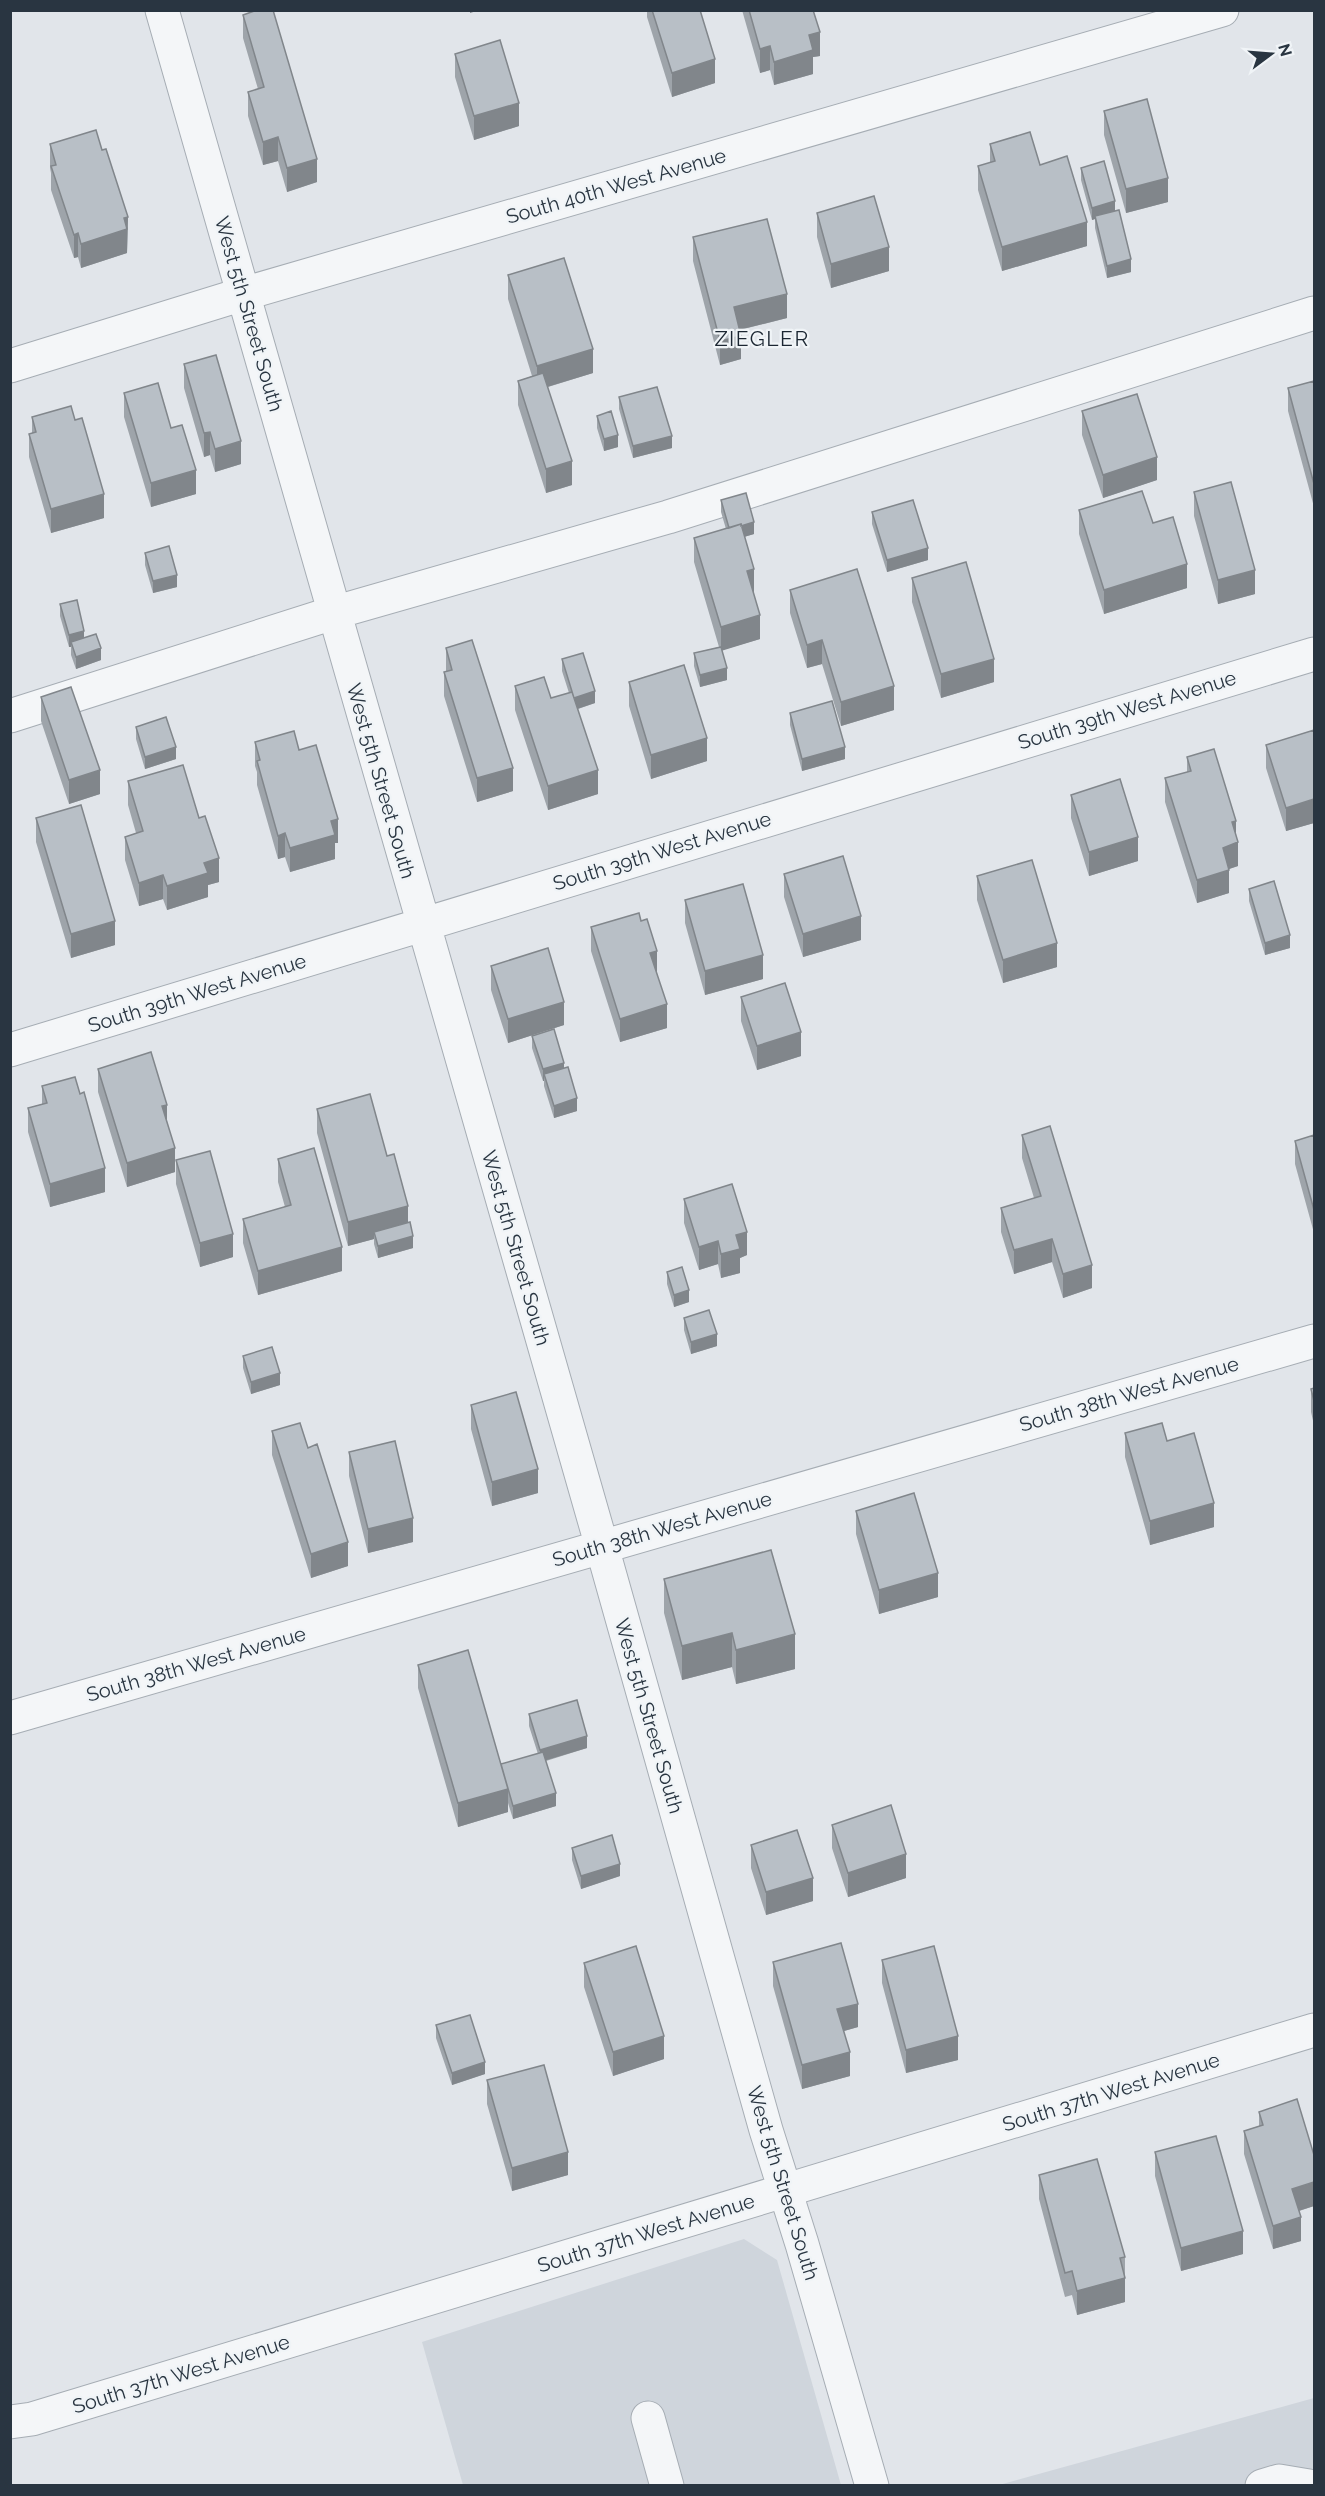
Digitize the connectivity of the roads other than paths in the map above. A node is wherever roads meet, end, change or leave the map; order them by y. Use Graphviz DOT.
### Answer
graph roads {
  1 [pos="162,10"];
  2 [pos="1222,10"];
  3 [pos="243,294"];
  4 [pos="1314,313"];
  5 [pos="10,366"];
  6 [pos="333,613"];
  7 [pos="1314,654"];
  8 [pos="10,716"];
  9 [pos="422,925"];
  10 [pos="10,1050"];
  11 [pos="1314,1341"];
  12 [pos="602,1546"];
  13 [pos="10,1718"];
  14 [pos="1314,2030"];
  15 [pos="785,2190"];
  16 [pos="648,2418"];
  17 [pos="10,2422"];
  18 [pos="667,2486"];
  19 [pos="872,2486"];
  20 [pos="1262,2486"];
  21 [pos="1309,2486"];
  1 -- 3 [label="street, West 5th Street South"];
  2 -- 3 [label="street, South 40th West Avenue"];
  3 -- 5 [label="street, South 40th West Avenue"];
  3 -- 6 [label="street, West 5th Street South"];
  4 -- 6 [label="street"];
  6 -- 8 [label="street"];
  6 -- 9 [label="street, West 5th Street South"];
  7 -- 9 [label="street, South 39th West Avenue"];
  9 -- 10 [label="street, South 39th West Avenue"];
  9 -- 12 [label="street, West 5th Street South"];
  11 -- 12 [label="street, South 38th West Avenue"];
  12 -- 13 [label="street, South 38th West Avenue"];
  12 -- 15 [label="street, West 5th Street South"];
  14 -- 15 [label="street, South 37th West Avenue"];
  15 -- 17 [label="street, South 37th West Avenue"];
  15 -- 19 [label="street, West 5th Street South"];
  16 -- 18 [label="street"];
  20 -- 21 [label="street"];
}
